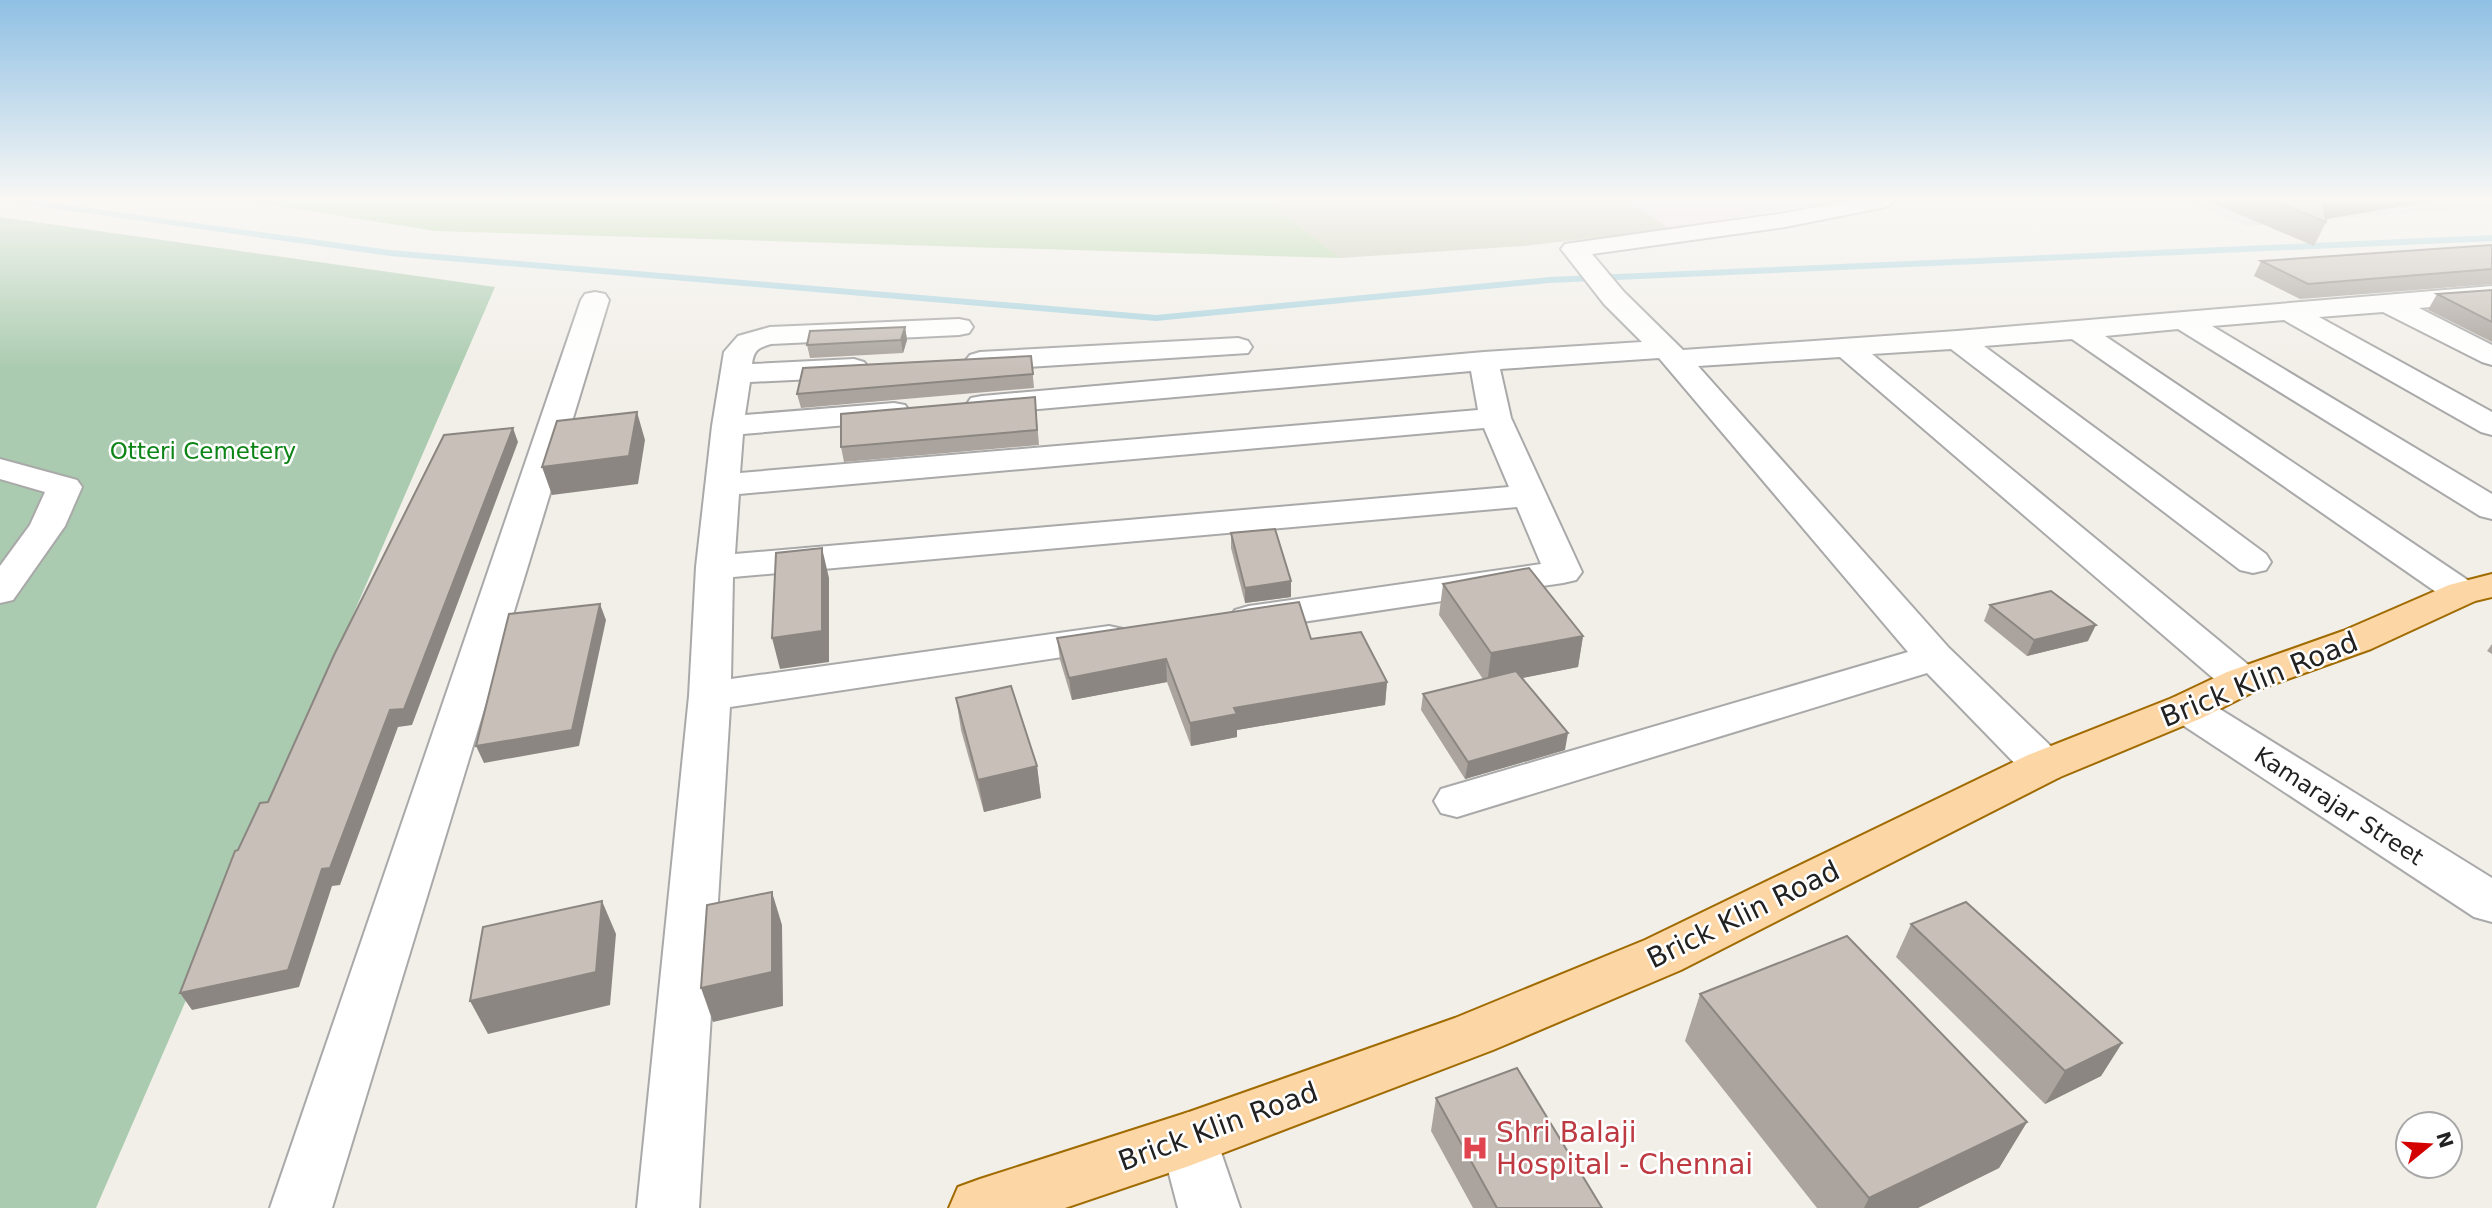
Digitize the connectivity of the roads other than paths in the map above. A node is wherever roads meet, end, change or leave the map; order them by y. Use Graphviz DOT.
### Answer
graph roads {
  1 [pos="1581,257"];
  2 [pos="2492,294"];
  3 [pos="595,300"];
  4 [pos="2385,302"];
  5 [pos="2288,312"];
  6 [pos="2182,320"];
  7 [pos="2078,330"];
  8 [pos="1957,340"];
  9 [pos="1238,347"];
  10 [pos="1847,348"];
  11 [pos="1671,354"];
  12 [pos="2492,356"];
  13 [pos="1483,362"];
  14 [pos="876,366"];
  15 [pos="737,374"];
  16 [pos="1495,418"];
  17 [pos="2492,425"];
  18 [pos="728,426"];
  19 [pos="0,469"];
  20 [pos="722,485"];
  21 [pos="1527,496"];
  22 [pos="2492,509"];
  23 [pos="2252,562"];
  24 [pos="715,567"];
  25 [pos="2477,589"];
  26 [pos="0,592"];
  27 [pos="1219,622"];
  28 [pos="1150,632"];
  29 [pos="1935,657"];
  30 [pos="2242,681"];
  31 [pos="710,696"];
  32 [pos="2187,708"];
  33 [pos="2044,766"];
  34 [pos="1457,801"];
  35 [pos="2492,903"];
  36 [pos="1189,1139"];
  37 [pos="301,1208"];
  38 [pos="668,1208"];
  39 [pos="980,1208"];
  40 [pos="1209,1208"];
  1 -- 11 [label="street"];
  2 -- 4 [label="street"];
  3 -- 37 [label="street"];
  4 -- 5 [label="street"];
  4 -- 12 [label="street"];
  5 -- 6 [label="street"];
  5 -- 17 [label="street"];
  6 -- 7 [label="street"];
  6 -- 22 [label="street"];
  7 -- 8 [label="street"];
  7 -- 25 [label="street"];
  8 -- 10 [label="street"];
  8 -- 23 [label="street"];
  9 -- 15 [label="street"];
  10 -- 11 [label="street"];
  10 -- 30 [label="street"];
  11 -- 13 [label="street"];
  11 -- 29 [label="street"];
  13 -- 16 [label="street"];
  13 -- 18 [label="street"];
  14 -- 15 [label="street"];
  15 -- 18 [label="street"];
  16 -- 20 [label="street"];
  16 -- 21 [label="street"];
  18 -- 20 [label="street"];
  19 -- 26 [label="street"];
  20 -- 24 [label="street"];
  21 -- 24 [label="street"];
  21 -- 27 [label="street"];
  24 -- 31 [label="street"];
  25 -- 30 [label="main road, Brick Klin Road"];
  28 -- 31 [label="street"];
  29 -- 33 [label="street"];
  29 -- 34 [label="street"];
  30 -- 32 [label="main road, Brick Klin Road"];
  31 -- 38 [label="street"];
  32 -- 33 [label="main road, Brick Klin Road"];
  32 -- 35 [label="street, Kamarajar Street"];
  33 -- 36 [label="main road, Brick Klin Road"];
  36 -- 39 [label="main road, Brick Klin Road"];
  36 -- 40 [label="street"];
}
